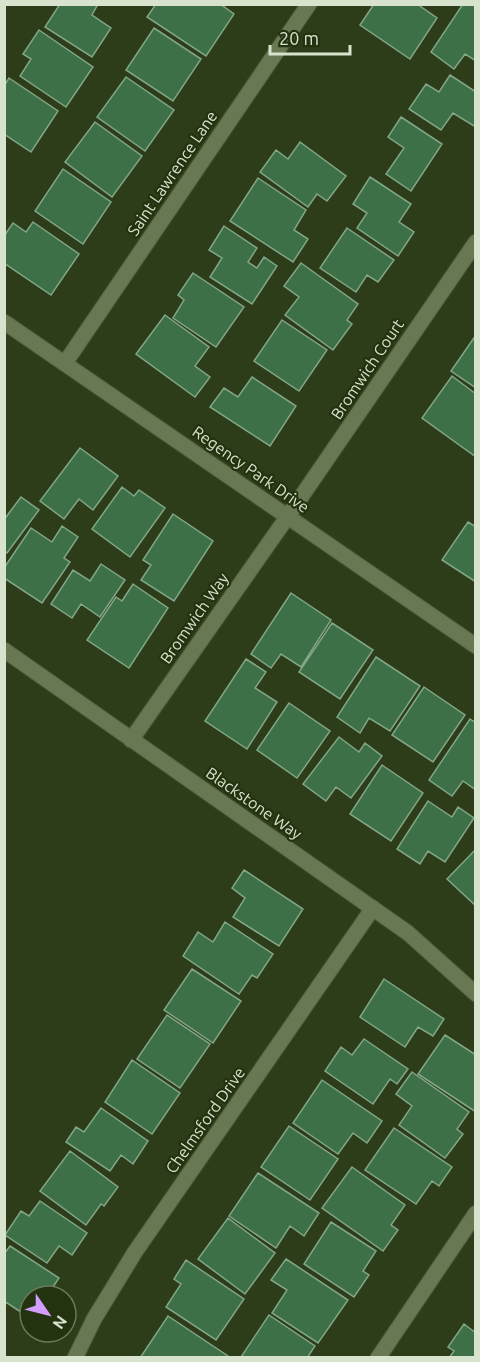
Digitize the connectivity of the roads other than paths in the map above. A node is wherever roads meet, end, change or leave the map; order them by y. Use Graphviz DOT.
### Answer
graph roads {
  1 [pos="309,4"];
  2 [pos="476,242"];
  3 [pos="4,322"];
  4 [pos="65,363"];
  5 [pos="288,516"];
  6 [pos="476,646"];
  7 [pos="4,650"];
  8 [pos="131,740"];
  9 [pos="373,908"];
  10 [pos="476,994"];
  11 [pos="476,1213"];
  12 [pos="75,1358"];
  13 [pos="378,1358"];
  1 -- 4 [label="street, Saint Lawrence Lane"];
  2 -- 5 [label="street, Bromwich Court"];
  3 -- 4 [label="street, Regency Park Drive"];
  4 -- 5 [label="street, Regency Park Drive"];
  5 -- 6 [label="street, Regency Park Drive"];
  5 -- 8 [label="street, Bromwich Way"];
  7 -- 8 [label="street, Blackstone Way"];
  8 -- 9 [label="street, Blackstone Way"];
  9 -- 10 [label="street, Blackstone Way"];
  9 -- 12 [label="street, Chelmsford Drive"];
  11 -- 13 [label="street"];
}
